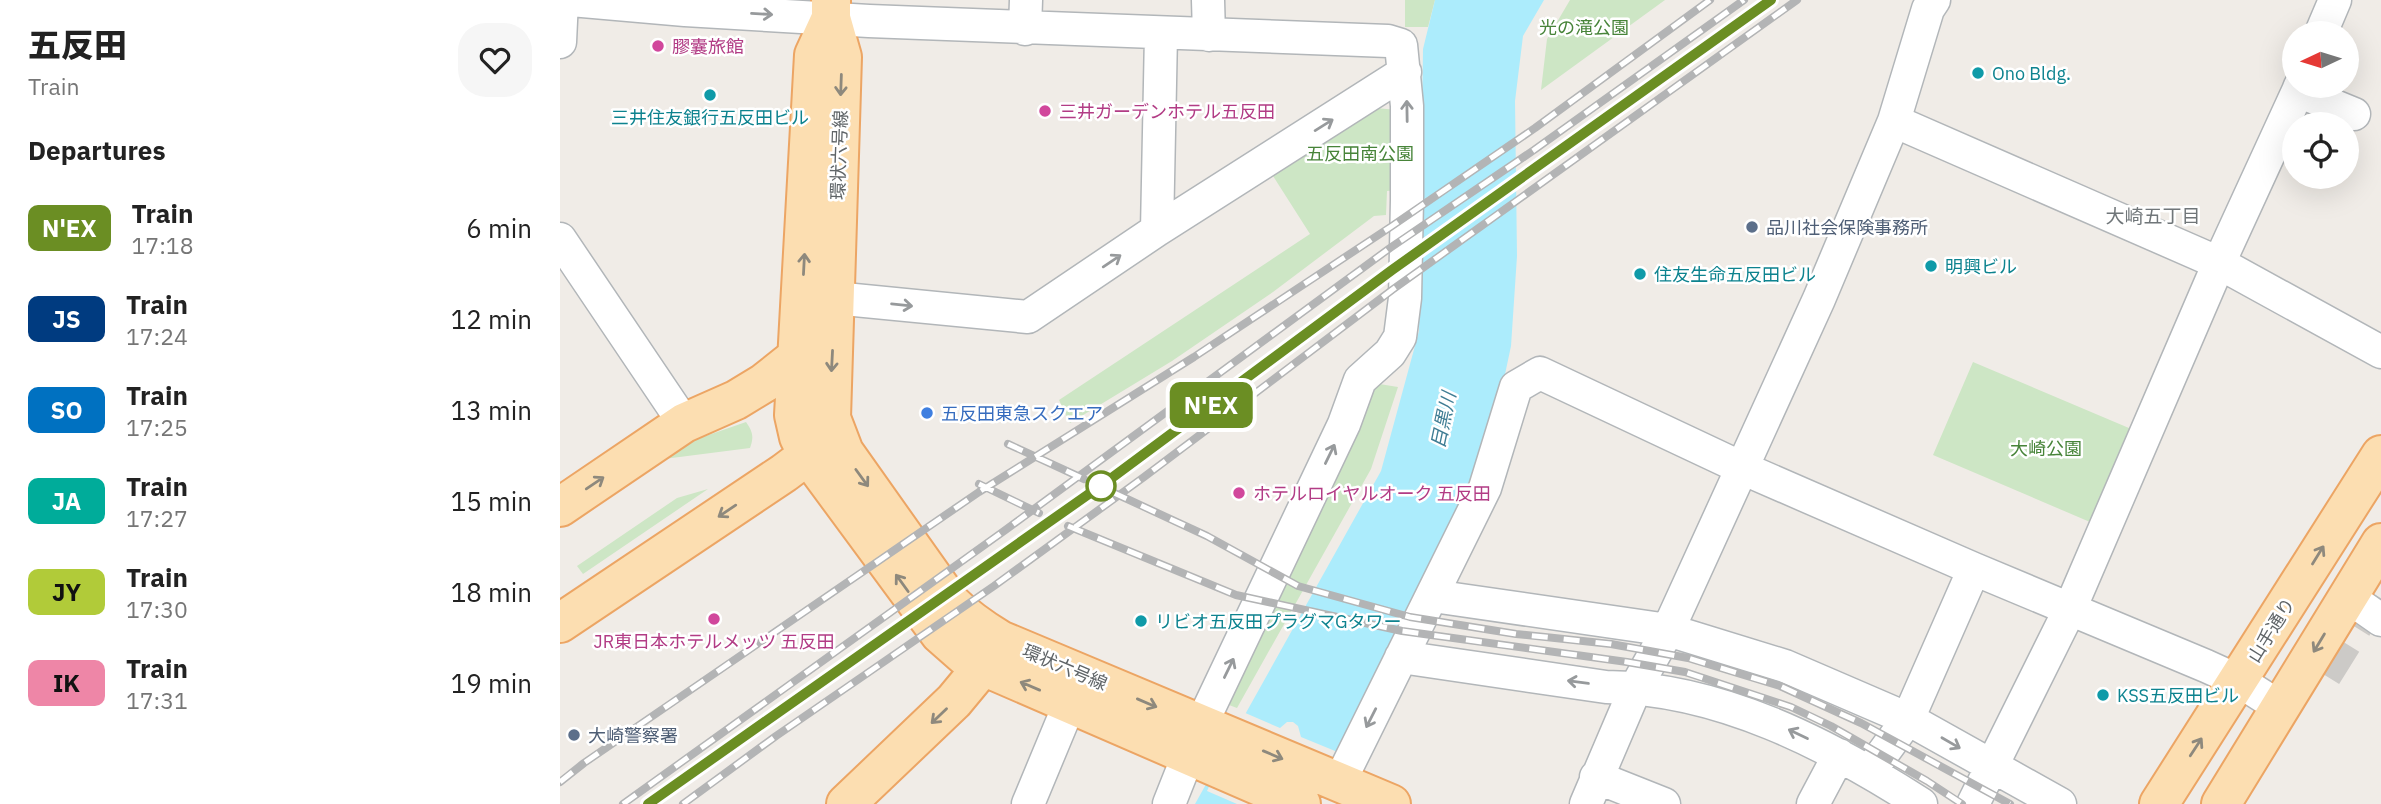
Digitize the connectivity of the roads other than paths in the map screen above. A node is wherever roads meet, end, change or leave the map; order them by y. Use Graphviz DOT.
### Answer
graph roads {
  1 [pos="562,0"];
  2 [pos="571,0"];
  3 [pos="1208,0"];
  4 [pos="1934,0"];
  5 [pos="2335,0"];
  6 [pos="831,9"];
  7 [pos="1025,14"];
  8 [pos="2326,21"];
  9 [pos="1161,34"];
  10 [pos="1209,35"];
  11 [pos="560,42"];
  12 [pos="1405,72"];
  13 [pos="2294,98"];
  14 [pos="2320,98"];
  15 [pos="2350,112"];
  16 [pos="1894,121"];
  17 [pos="1157,230"];
  18 [pos="560,239"];
  19 [pos="2219,263"];
  20 [pos="834,298"];
  21 [pos="2381,352"];
  22 [pos="798,356"];
  23 [pos="776,415"];
  24 [pos="831,418"];
  25 [pos="684,423"];
  26 [pos="2381,455"];
  27 [pos="796,464"];
  28 [pos="1742,468"];
  29 [pos="560,507"];
  30 [pos="2381,543"];
  31 [pos="1975,569"];
  32 [pos="1433,596"];
  33 [pos="2348,597"];
  34 [pos="2070,609"];
  35 [pos="2381,620"];
  36 [pos="560,623"];
  37 [pos="1668,630"];
  38 [pos="1401,657"];
  39 [pos="983,666"];
  40 [pos="2239,681"];
  41 [pos="1636,687"];
  42 [pos="1070,704"];
  43 [pos="2280,707"];
  44 [pos="1908,719"];
  45 [pos="1202,744"];
  46 [pos="1839,755"];
  47 [pos="1993,767"];
  48 [pos="1870,771"];
  49 [pos="1336,781"];
  50 [pos="1591,791"];
  51 [pos="860,800"];
  52 [pos="2232,800"];
  53 [pos="1028,804"];
  54 [pos="1169,804"];
  55 [pos="1301,804"];
  56 [pos="1391,804"];
  57 [pos="1664,804"];
  58 [pos="1813,804"];
  59 [pos="1921,804"];
  60 [pos="1973,804"];
  61 [pos="2060,804"];
  62 [pos="2159,804"];
  1 -- 11 [label="street"];
  2 -- 6 [label="street, one-way"];
  3 -- 10 [label="street"];
  4 -- 16 [label="street"];
  5 -- 8 [label="street"];
  6 -- 7 [label="street"];
  6 -- 20 [label="main road, 環状六号線, one-way"];
  22 -- 6 [label="main road, 環状六号線, one-way"];
  7 -- 9 [label="street"];
  9 -- 10 [label="street"];
  9 -- 17 [label="street"];
  10 -- 12 [label="street"];
  17 -- 12 [label="street, one-way"];
  45 -- 12 [label="street, one-way"];
  13 -- 19 [label="street"];
  14 -- 15 [label="street"];
  16 -- 19 [label="street"];
  16 -- 28 [label="street"];
  20 -- 17 [label="street, one-way"];
  18 -- 25 [label="street"];
  19 -- 21 [label="street"];
  19 -- 34 [label="street"];
  20 -- 24 [label="main road, 環状六号線, one-way"];
  22 -- 23 [label="main road, 環状六号線"];
  22 -- 25 [label="main road"];
  23 -- 24 [label="main road"];
  23 -- 25 [label="main road"];
  23 -- 27 [label="main road, 環状六号線"];
  24 -- 27 [label="main road"];
  24 -- 45 [label="main road, 環状六号線, one-way"];
  29 -- 25 [label="main road, one-way"];
  40 -- 26 [label="main road, 山手通り, one-way"];
  27 -- 36 [label="main road, one-way"];
  39 -- 27 [label="main road, 環状六号線, one-way"];
  28 -- 31 [label="street"];
  28 -- 32 [label="street"];
  28 -- 37 [label="street"];
  30 -- 33 [label="main road"];
  31 -- 34 [label="street"];
  31 -- 44 [label="street"];
  32 -- 37 [label="street"];
  32 -- 38 [label="street"];
  33 -- 35 [label="street"];
  33 -- 43 [label="main road, one-way"];
  34 -- 40 [label="street"];
  34 -- 47 [label="street"];
  37 -- 41 [label="street"];
  37 -- 44 [label="street"];
  41 -- 38 [label="street, one-way"];
  38 -- 49 [label="street, one-way"];
  42 -- 39 [label="main road, 環状六号線, one-way"];
  39 -- 51 [label="main road, one-way"];
  40 -- 43 [label="street"];
  62 -- 40 [label="main road, 山手通り, one-way"];
  46 -- 41 [label="street, one-way"];
  41 -- 50 [label="street"];
  42 -- 45 [label="main road, 環状六号線"];
  42 -- 53 [label="street"];
  43 -- 52 [label="main road"];
  44 -- 47 [label="street, one-way"];
  44 -- 48 [label="street"];
  45 -- 49 [label="main road, 環状六号線, one-way"];
  45 -- 54 [label="street"];
  45 -- 55 [label="main road, 環状六号線"];
  46 -- 48 [label="street"];
  46 -- 58 [label="street"];
  47 -- 60 [label="street"];
  47 -- 61 [label="street"];
  48 -- 59 [label="street"];
  49 -- 56 [label="main road, 環状六号線"];
  50 -- 57 [label="street"];
}
